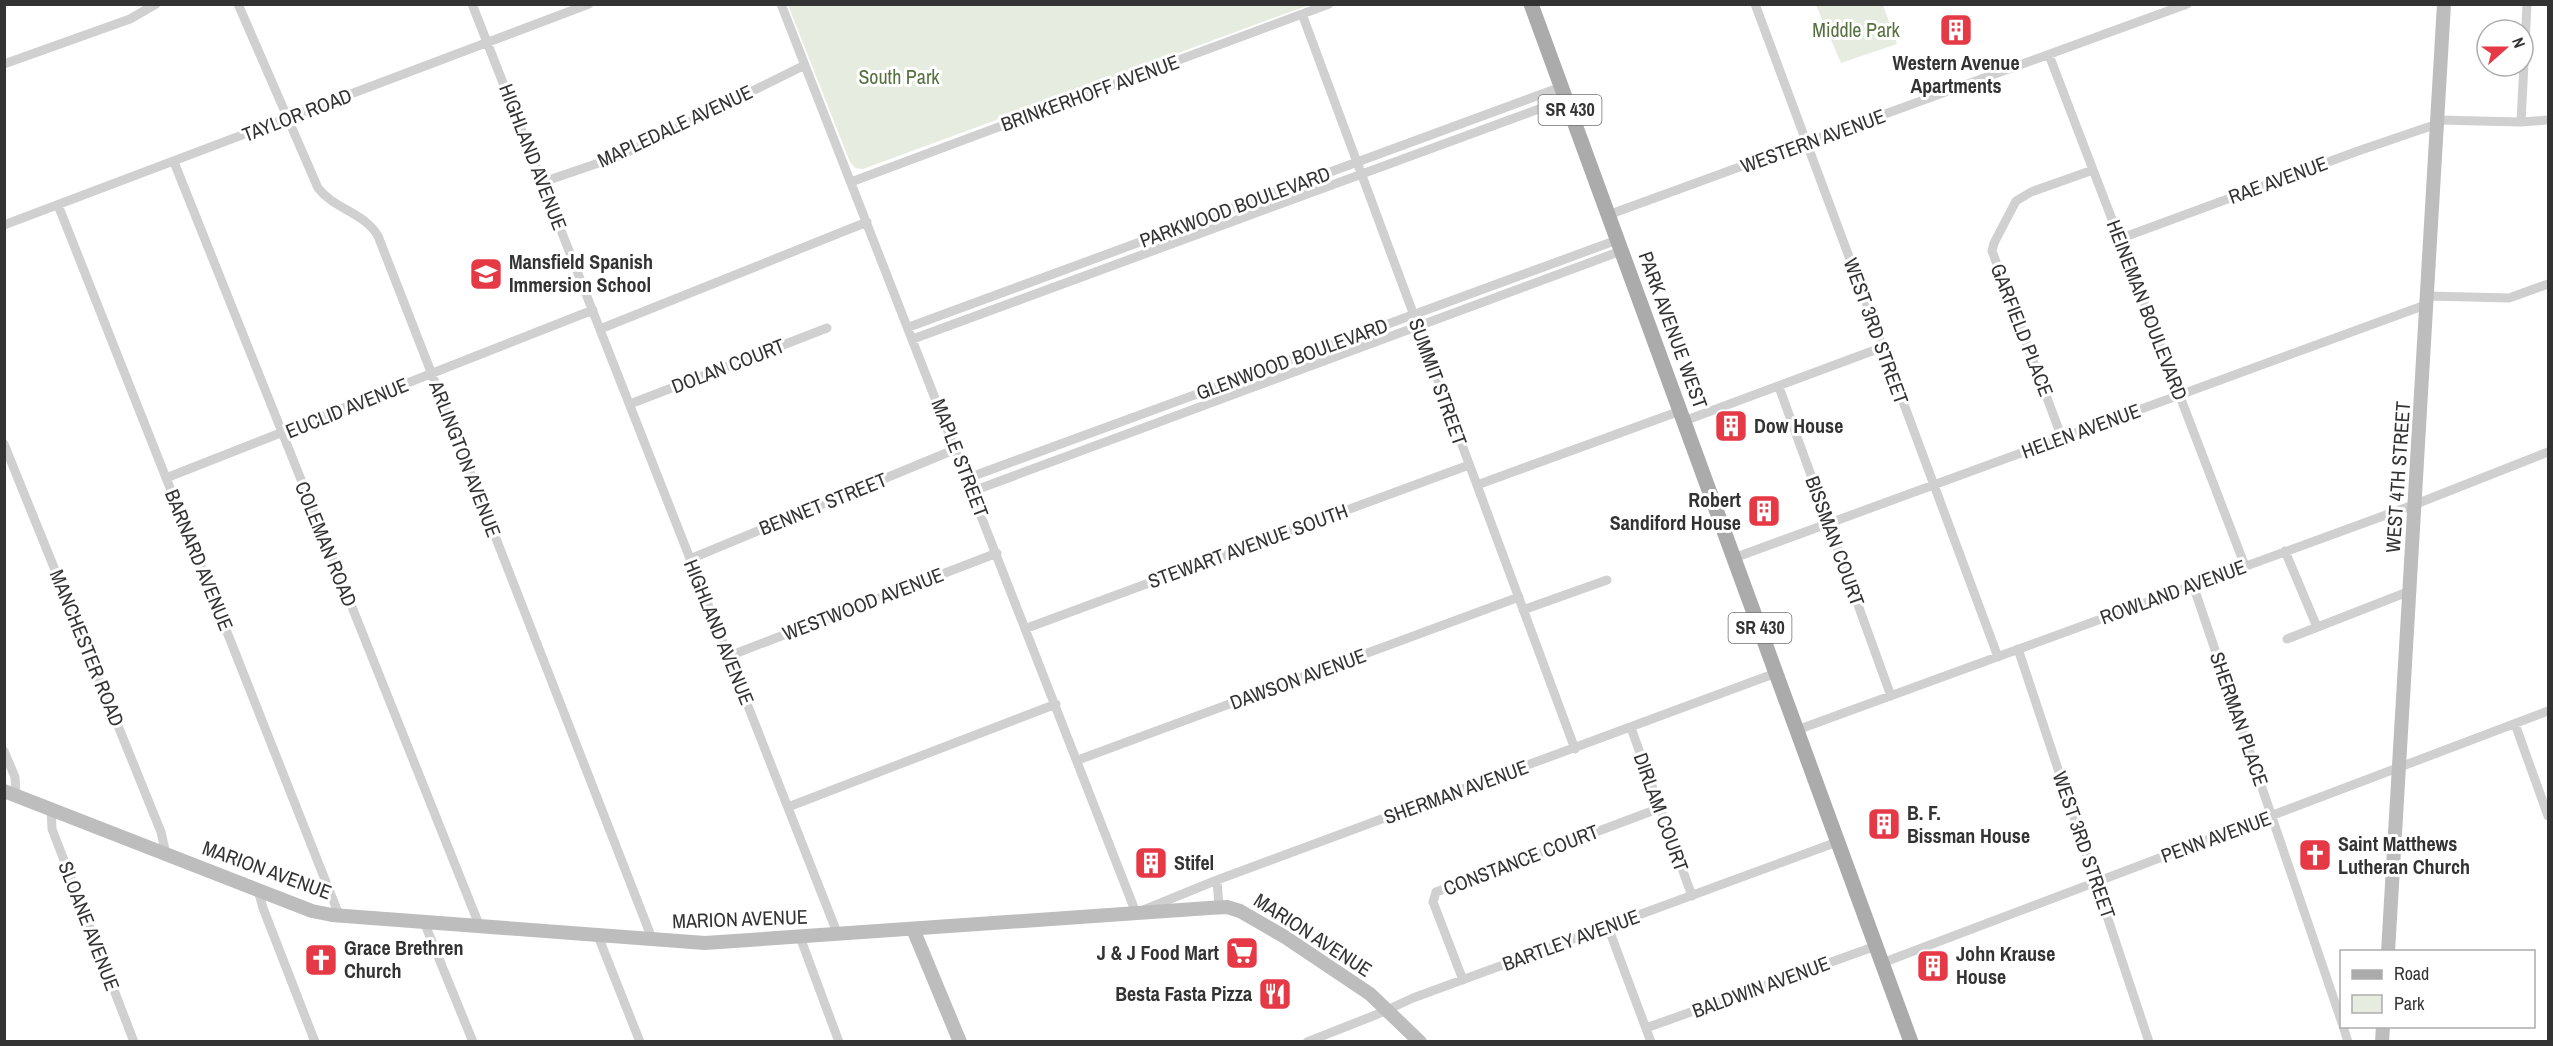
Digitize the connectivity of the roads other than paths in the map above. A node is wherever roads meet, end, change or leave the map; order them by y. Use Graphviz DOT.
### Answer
graph roads {
  1 [pos="238,4"];
  2 [pos="472,4"];
  3 [pos="589,4"];
  4 [pos="781,4"];
  5 [pos="1329,4"];
  6 [pos="1531,4"];
  7 [pos="1755,4"];
  8 [pos="2187,4"];
  9 [pos="2444,4"];
  10 [pos="2527,4"];
  11 [pos="153,5"];
  12 [pos="1302,14"];
  13 [pos="488,43"];
  14 [pos="2049,55"];
  15 [pos="4,64"];
  16 [pos="806,65"];
  17 [pos="1563,93"];
  18 [pos="287,119"];
  19 [pos="2548,120"];
  20 [pos="2437,122"];
  21 [pos="2521,122"];
  22 [pos="1807,143"];
  23 [pos="174,162"];
  24 [pos="1357,162"];
  25 [pos="2093,170"];
  26 [pos="1361,174"];
  27 [pos="543,182"];
  28 [pos="851,182"];
  29 [pos="58,206"];
  30 [pos="1608,215"];
  31 [pos="867,222"];
  32 [pos="4,225"];
  33 [pos="2119,239"];
  34 [pos="1619,245"];
  35 [pos="2548,284"];
  36 [pos="2428,300"];
  37 [pos="593,310"];
  38 [pos="1413,314"];
  39 [pos="909,327"];
  40 [pos="600,328"];
  41 [pos="827,328"];
  42 [pos="1419,328"];
  43 [pos="914,339"];
  44 [pos="1882,347"];
  45 [pos="432,374"];
  46 [pos="1779,387"];
  47 [pos="2179,395"];
  48 [pos="630,404"];
  49 [pos="1682,416"];
  50 [pos="282,434"];
  51 [pos="2062,438"];
  52 [pos="4,444"];
  53 [pos="957,450"];
  54 [pos="2548,452"];
  55 [pos="1469,465"];
  56 [pos="166,478"];
  57 [pos="968,478"];
  58 [pos="1477,485"];
  59 [pos="1934,485"];
  60 [pos="973,491"];
  61 [pos="2416,504"];
  62 [pos="1828,524"];
  63 [pos="2285,551"];
  64 [pos="997,553"];
  65 [pos="1734,558"];
  66 [pos="690,559"];
  67 [pos="2245,566"];
  68 [pos="1607,580"];
  69 [pos="2193,585"];
  70 [pos="2410,591"];
  71 [pos="1519,597"];
  72 [pos="1523,610"];
  73 [pos="2317,627"];
  74 [pos="1027,628"];
  75 [pos="2287,639"];
  76 [pos="2018,649"];
  77 [pos="729,656"];
  78 [pos="1998,657"];
  79 [pos="1776,673"];
  80 [pos="1891,696"];
  81 [pos="1056,704"];
  82 [pos="2548,711"];
  83 [pos="2516,724"];
  84 [pos="1631,728"];
  85 [pos="1797,730"];
  86 [pos="1575,749"];
  87 [pos="4,751"];
  88 [pos="1078,760"];
  89 [pos="2399,768"];
  90 [pos="10,793"];
  91 [pos="788,807"];
  92 [pos="1660,808"];
  93 [pos="51,809"];
  94 [pos="2272,816"];
  95 [pos="2548,816"];
  96 [pos="1837,842"];
  97 [pos="166,855"];
  98 [pos="1217,880"];
  99 [pos="2096,882"];
  100 [pos="258,890"];
  101 [pos="1692,896"];
  102 [pos="1219,908"];
  103 [pos="1136,913"];
  104 [pos="339,915"];
  105 [pos="424,922"];
  106 [pos="480,927"];
  107 [pos="1608,927"];
  108 [pos="914,929"];
  109 [pos="838,934"];
  110 [pos="598,936"];
  111 [pos="800,937"];
  112 [pos="654,941"];
  113 [pos="1876,946"];
  114 [pos="2388,950"];
  115 [pos="1882,963"];
  116 [pos="1463,980"];
  117 [pos="1388,1010"];
  118 [pos="2340,1019"];
  119 [pos="1646,1028"];
  120 [pos="134,1041"];
  121 [pos="315,1041"];
  122 [pos="473,1041"];
  123 [pos="640,1041"];
  124 [pos="839,1041"];
  125 [pos="960,1041"];
  126 [pos="1307,1041"];
  127 [pos="1420,1041"];
  128 [pos="1651,1041"];
  129 [pos="1911,1041"];
  130 [pos="2149,1041"];
  1 -- 18 [label="street, ARLINGTON AVENUE"];
  2 -- 13 [label="street, HIGHLAND AVENUE"];
  3 -- 13 [label="street, TAYLOR ROAD"];
  4 -- 16 [label="street, MAPLE STREET"];
  5 -- 12 [label="street, BRINKERHOFF AVENUE"];
  6 -- 17 [label="main road, PARK AVENUE WEST / SR 430"];
  7 -- 22 [label="street, WEST 3RD STREET"];
  8 -- 14 [label="street, WESTERN AVENUE"];
  9 -- 20 [label="street, WEST 4TH STREET"];
  10 -- 21 [label="street"];
  11 -- 15 [label="street"];
  12 -- 24 [label="street, SUMMIT STREET"];
  12 -- 28 [label="street, BRINKERHOFF AVENUE"];
  13 -- 18 [label="street, TAYLOR ROAD"];
  13 -- 27 [label="street, HIGHLAND AVENUE"];
  14 -- 22 [label="street, WESTERN AVENUE"];
  14 -- 25 [label="street, HEINEMAN BOULEVARD"];
  16 -- 27 [label="street, MAPLEDALE AVENUE"];
  16 -- 28 [label="street, MAPLE STREET"];
  17 -- 24 [label="street, PARKWOOD BOULEVARD"];
  17 -- 26 [label="street"];
  17 -- 30 [label="main road, PARK AVENUE WEST / SR 430"];
  18 -- 23 [label="street, TAYLOR ROAD"];
  18 -- 45 [label="street, ARLINGTON AVENUE"];
  19 -- 21 [label="street, RAE AVENUE"];
  20 -- 21 [label="street, RAE AVENUE"];
  20 -- 33 [label="street, RAE AVENUE"];
  20 -- 36 [label="street, WEST 4TH STREET"];
  22 -- 30 [label="street, WESTERN AVENUE"];
  22 -- 44 [label="street, WEST 3RD STREET"];
  23 -- 29 [label="street, TAYLOR ROAD"];
  23 -- 50 [label="street, COLEMAN ROAD"];
  24 -- 26 [label="street, SUMMIT STREET"];
  24 -- 39 [label="street, PARKWOOD BOULEVARD"];
  25 -- 33 [label="street, HEINEMAN BOULEVARD"];
  25 -- 51 [label="street, GARFIELD PLACE"];
  26 -- 38 [label="street, SUMMIT STREET"];
  26 -- 43 [label="street"];
  27 -- 37 [label="street, HIGHLAND AVENUE"];
  28 -- 31 [label="street, MAPLE STREET"];
  29 -- 32 [label="street, TAYLOR ROAD"];
  29 -- 56 [label="street, BARNARD AVENUE"];
  30 -- 34 [label="main road, PARK AVENUE WEST / SR 430"];
  31 -- 39 [label="street, MAPLE STREET"];
  31 -- 40 [label="street"];
  33 -- 47 [label="street, HEINEMAN BOULEVARD"];
  34 -- 38 [label="street, GLENWOOD BOULEVARD"];
  34 -- 42 [label="street, GLENWOOD BOULEVARD"];
  34 -- 49 [label="main road, PARK AVENUE WEST / SR 430"];
  35 -- 36 [label="street, HELEN AVENUE"];
  36 -- 47 [label="street, HELEN AVENUE"];
  36 -- 61 [label="street, WEST 4TH STREET"];
  37 -- 40 [label="street, HIGHLAND AVENUE"];
  37 -- 45 [label="street, EUCLID AVENUE"];
  38 -- 42 [label="street, SUMMIT STREET"];
  38 -- 57 [label="street, GLENWOOD BOULEVARD"];
  39 -- 43 [label="street, MAPLE STREET"];
  40 -- 48 [label="street, HIGHLAND AVENUE"];
  41 -- 48 [label="street, DOLAN COURT"];
  42 -- 55 [label="street, SUMMIT STREET"];
  42 -- 60 [label="street, GLENWOOD BOULEVARD"];
  43 -- 53 [label="street, MAPLE STREET"];
  44 -- 46 [label="street"];
  44 -- 59 [label="street, WEST 3RD STREET"];
  45 -- 50 [label="street, EUCLID AVENUE"];
  45 -- 112 [label="street, ARLINGTON AVENUE"];
  46 -- 49 [label="street"];
  46 -- 62 [label="street, BISSMAN COURT"];
  47 -- 51 [label="street, HELEN AVENUE"];
  47 -- 67 [label="street, HEINEMAN BOULEVARD"];
  48 -- 66 [label="street, HIGHLAND AVENUE"];
  49 -- 58 [label="street"];
  49 -- 65 [label="main road, PARK AVENUE WEST / SR 430"];
  50 -- 56 [label="street, EUCLID AVENUE"];
  50 -- 106 [label="street, COLEMAN ROAD"];
  51 -- 59 [label="street, HELEN AVENUE"];
  52 -- 97 [label="street, MANCHESTER ROAD"];
  53 -- 57 [label="street, MAPLE STREET"];
  53 -- 66 [label="street, BENNET STREET"];
  54 -- 61 [label="street, ROWLAND AVENUE"];
  55 -- 58 [label="street, SUMMIT STREET"];
  55 -- 74 [label="street, STEWART AVENUE SOUTH"];
  56 -- 104 [label="street, BARNARD AVENUE"];
  57 -- 60 [label="street, MAPLE STREET"];
  58 -- 71 [label="street, SUMMIT STREET"];
  59 -- 62 [label="street, HELEN AVENUE"];
  59 -- 78 [label="street, WEST 3RD STREET"];
  60 -- 64 [label="street, MAPLE STREET"];
  61 -- 63 [label="street, ROWLAND AVENUE"];
  61 -- 70 [label="street, WEST 4TH STREET"];
  62 -- 65 [label="street, HELEN AVENUE"];
  62 -- 80 [label="street, BISSMAN COURT"];
  63 -- 67 [label="street, ROWLAND AVENUE"];
  63 -- 73 [label="street"];
  64 -- 74 [label="street, MAPLE STREET"];
  64 -- 77 [label="street, WESTWOOD AVENUE"];
  65 -- 79 [label="main road, PARK AVENUE WEST / SR 430"];
  66 -- 77 [label="street, HIGHLAND AVENUE"];
  67 -- 69 [label="street, ROWLAND AVENUE"];
  68 -- 72 [label="street"];
  69 -- 76 [label="street, ROWLAND AVENUE"];
  69 -- 94 [label="street, SHERMAN PLACE"];
  70 -- 73 [label="street"];
  70 -- 89 [label="street, WEST 4TH STREET"];
  71 -- 72 [label="street, SUMMIT STREET"];
  71 -- 88 [label="street, DAWSON AVENUE"];
  72 -- 86 [label="street, SUMMIT STREET"];
  73 -- 75 [label="street"];
  74 -- 81 [label="street, MAPLE STREET"];
  76 -- 78 [label="street, ROWLAND AVENUE"];
  76 -- 99 [label="street, WEST 3RD STREET"];
  77 -- 91 [label="street, HIGHLAND AVENUE"];
  78 -- 80 [label="street, ROWLAND AVENUE"];
  79 -- 84 [label="street, SHERMAN AVENUE"];
  79 -- 85 [label="main road, PARK AVENUE WEST / SR 430"];
  80 -- 85 [label="street, ROWLAND AVENUE"];
  81 -- 88 [label="street, MAPLE STREET"];
  81 -- 91 [label="street"];
  82 -- 83 [label="street, PENN AVENUE"];
  83 -- 89 [label="street, PENN AVENUE"];
  83 -- 95 [label="street"];
  84 -- 86 [label="street, SHERMAN AVENUE"];
  84 -- 92 [label="street, DIRLAM COURT"];
  85 -- 96 [label="main road, PARK AVENUE WEST / SR 430"];
  86 -- 98 [label="street, SHERMAN AVENUE"];
  87 -- 90 [label="street"];
  88 -- 103 [label="street, MAPLE STREET"];
  89 -- 94 [label="street, PENN AVENUE"];
  89 -- 114 [label="street, WEST 4TH STREET"];
  90 -- 93 [label="street, MARION AVENUE"];
  91 -- 109 [label="street, HIGHLAND AVENUE"];
  92 -- 101 [label="street, DIRLAM COURT"];
  92 -- 116 [label="street, CONSTANCE COURT"];
  93 -- 97 [label="street, MARION AVENUE"];
  93 -- 120 [label="street, SLOANE AVENUE"];
  94 -- 99 [label="street, PENN AVENUE"];
  94 -- 118 [label="street, SHERMAN PLACE"];
  96 -- 101 [label="street, BARTLEY AVENUE"];
  96 -- 113 [label="main road, PARK AVENUE WEST / SR 430"];
  97 -- 100 [label="street, MARION AVENUE"];
  98 -- 102 [label="street"];
  98 -- 103 [label="street, SHERMAN AVENUE"];
  99 -- 115 [label="street, PENN AVENUE"];
  99 -- 130 [label="street, WEST 3RD STREET"];
  100 -- 104 [label="street, MARION AVENUE"];
  100 -- 121 [label="street"];
  101 -- 107 [label="street, BARTLEY AVENUE"];
  102 -- 103 [label="street, MARION AVENUE"];
  102 -- 117 [label="street, MARION AVENUE"];
  103 -- 108 [label="street, MARION AVENUE"];
  104 -- 105 [label="street, MARION AVENUE"];
  105 -- 106 [label="street, MARION AVENUE"];
  105 -- 122 [label="street"];
  106 -- 110 [label="street, MARION AVENUE"];
  107 -- 116 [label="street, BARTLEY AVENUE"];
  107 -- 119 [label="street"];
  108 -- 109 [label="street, MARION AVENUE"];
  108 -- 125 [label="street"];
  109 -- 111 [label="street, MARION AVENUE"];
  110 -- 112 [label="street, MARION AVENUE"];
  110 -- 123 [label="street"];
  111 -- 112 [label="street, MARION AVENUE"];
  111 -- 124 [label="street"];
  113 -- 115 [label="main road, PARK AVENUE WEST / SR 430"];
  113 -- 119 [label="street, BALDWIN AVENUE"];
  115 -- 129 [label="main road, PARK AVENUE WEST / SR 430"];
  116 -- 117 [label="street, BARTLEY AVENUE"];
  117 -- 126 [label="street, BARTLEY AVENUE"];
  117 -- 127 [label="street, MARION AVENUE"];
  119 -- 128 [label="street"];
}
